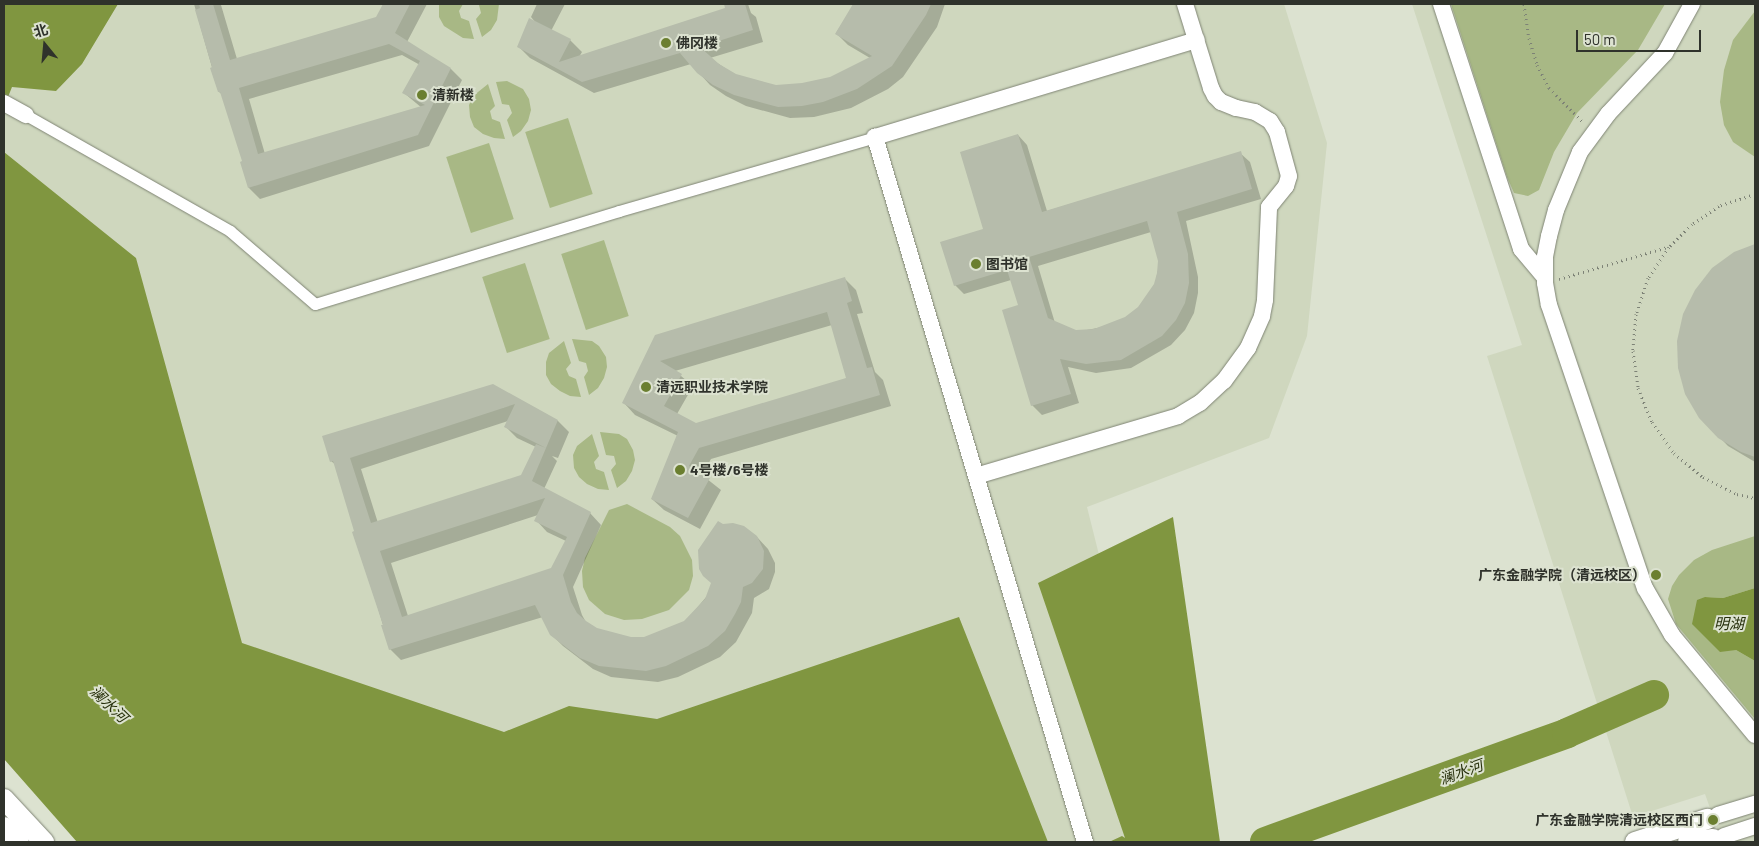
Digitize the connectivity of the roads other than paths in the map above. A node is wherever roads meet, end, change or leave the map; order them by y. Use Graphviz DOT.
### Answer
graph roads {
  1 [pos="1185,4"];
  2 [pos="1440,4"];
  3 [pos="1692,4"];
  4 [pos="1197,40"];
  5 [pos="4,103"];
  6 [pos="26,115"];
  7 [pos="875,137"];
  8 [pos="1544,280"];
  9 [pos="976,476"];
  10 [pos="1755,735"];
  11 [pos="4,799"];
  12 [pos="1755,804"];
  13 [pos="1712,817"];
  14 [pos="1755,826"];
  15 [pos="1718,838"];
  16 [pos="1681,839"];
  17 [pos="44,842"];
  18 [pos="1085,842"];
  19 [pos="1635,842"];
  1 -- 4 [label="street"];
  2 -- 8 [label="street"];
  3 -- 8 [label="street"];
  4 -- 7 [label="street"];
  4 -- 9 [label="street"];
  5 -- 6 [label="street"];
  6 -- 7 [label="street"];
  7 -- 9 [label="street"];
  8 -- 10 [label="street"];
  9 -- 18 [label="street"];
  11 -- 17 [label="street"];
  12 -- 13 [label="street"];
  13 -- 16 [label="street"];
  14 -- 15 [label="street"];
  15 -- 16 [label="street"];
  16 -- 19 [label="street"];
}
